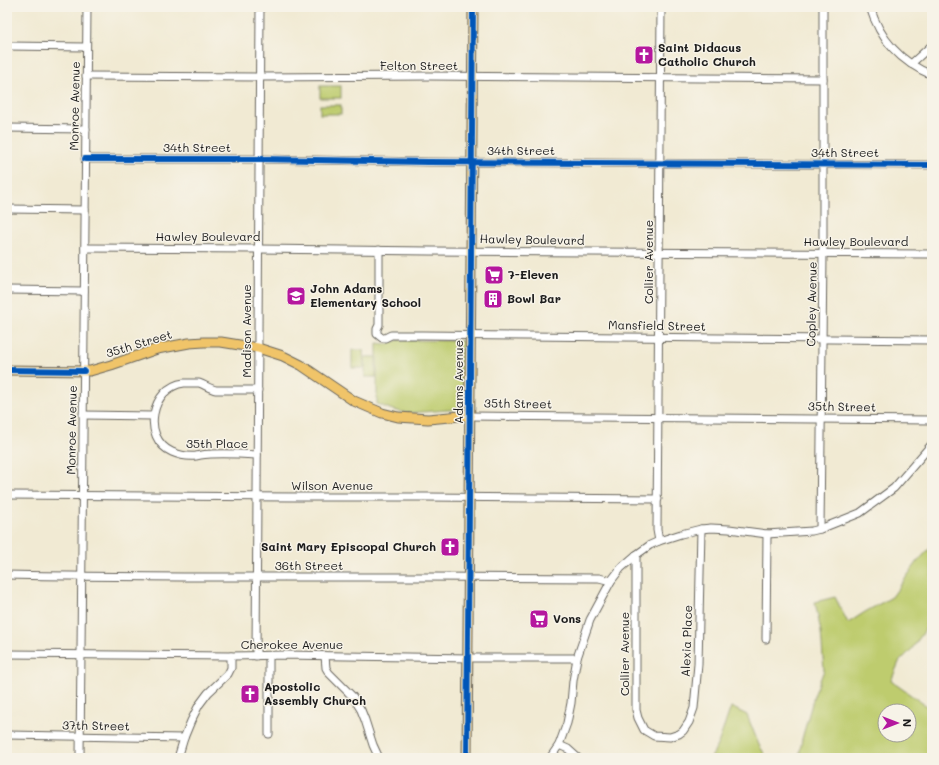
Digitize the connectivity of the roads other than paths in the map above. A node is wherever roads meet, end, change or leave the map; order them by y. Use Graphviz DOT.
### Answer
graph roads {
  1 [pos="87,7"];
  2 [pos="260,7"];
  3 [pos="473,7"];
  4 [pos="661,7"];
  5 [pos="823,7"];
  6 [pos="870,7"];
  7 [pos="7,46"];
  8 [pos="932,46"];
  9 [pos="86,47"];
  10 [pos="911,64"];
  11 [pos="932,75"];
  12 [pos="86,76"];
  13 [pos="260,77"];
  14 [pos="472,77"];
  15 [pos="660,78"];
  16 [pos="823,79"];
  17 [pos="7,128"];
  18 [pos="86,128"];
  19 [pos="85,159"];
  20 [pos="259,159"];
  21 [pos="472,161"];
  22 [pos="660,163"];
  23 [pos="824,164"];
  24 [pos="932,165"];
  25 [pos="7,209"];
  26 [pos="85,210"];
  27 [pos="85,248"];
  28 [pos="259,249"];
  29 [pos="379,250"];
  30 [pos="471,250"];
  31 [pos="660,252"];
  32 [pos="823,253"];
  33 [pos="932,254"];
  34 [pos="7,290"];
  35 [pos="84,291"];
  36 [pos="471,336"];
  37 [pos="659,338"];
  38 [pos="823,339"];
  39 [pos="932,340"];
  40 [pos="258,348"];
  41 [pos="7,370"];
  42 [pos="84,371"];
  43 [pos="258,390"];
  44 [pos="83,415"];
  45 [pos="153,416"];
  46 [pos="470,416"];
  47 [pos="658,418"];
  48 [pos="822,419"];
  49 [pos="932,420"];
  50 [pos="932,444"];
  51 [pos="257,455"];
  52 [pos="7,495"];
  53 [pos="82,496"];
  54 [pos="257,497"];
  55 [pos="470,497"];
  56 [pos="658,498"];
  57 [pos="820,528"];
  58 [pos="701,529"];
  59 [pos="767,534"];
  60 [pos="659,541"];
  61 [pos="636,555"];
  62 [pos="7,575"];
  63 [pos="82,576"];
  64 [pos="469,577"];
  65 [pos="256,578"];
  66 [pos="611,581"];
  67 [pos="766,639"];
  68 [pos="7,654"];
  69 [pos="81,654"];
  70 [pos="231,656"];
  71 [pos="256,656"];
  72 [pos="269,656"];
  73 [pos="325,656"];
  74 [pos="469,658"];
  75 [pos="577,658"];
  76 [pos="268,734"];
  77 [pos="7,735"];
  78 [pos="81,736"];
  79 [pos="664,737"];
  80 [pos="184,738"];
  81 [pos="559,745"];
  82 [pos="80,758"];
  83 [pos="178,758"];
  84 [pos="378,758"];
  85 [pos="468,758"];
  86 [pos="550,758"];
  87 [pos="578,758"];
  1 -- 9 [label="street, Monroe Avenue"];
  2 -- 13 [label="street, Madison Avenue"];
  3 -- 14 [label="main road, Adams Avenue"];
  4 -- 15 [label="street, Collier Avenue"];
  5 -- 16 [label="street, Copley Avenue"];
  6 -- 10 [label="street"];
  7 -- 9 [label="street"];
  8 -- 10 [label="street"];
  9 -- 12 [label="street, Monroe Avenue"];
  10 -- 11 [label="street"];
  12 -- 13 [label="street, Felton Street"];
  12 -- 18 [label="street, Monroe Avenue"];
  13 -- 14 [label="street, Felton Street"];
  13 -- 20 [label="street, Madison Avenue"];
  14 -- 15 [label="street, Felton Street"];
  14 -- 21 [label="main road, Adams Avenue"];
  15 -- 16 [label="street, Felton Street"];
  15 -- 22 [label="street, Collier Avenue"];
  16 -- 23 [label="street, Copley Avenue"];
  17 -- 18 [label="street"];
  18 -- 19 [label="street, Monroe Avenue"];
  19 -- 20 [label="street, 34th Street"];
  19 -- 26 [label="street, Monroe Avenue"];
  20 -- 21 [label="street, 34th Street"];
  20 -- 28 [label="street, Madison Avenue"];
  21 -- 22 [label="street, 34th Street"];
  21 -- 30 [label="main road, Adams Avenue"];
  22 -- 23 [label="street, 34th Street"];
  22 -- 31 [label="street, Collier Avenue"];
  23 -- 24 [label="street, 34th Street"];
  23 -- 32 [label="street, Copley Avenue"];
  25 -- 26 [label="street"];
  26 -- 27 [label="street, Monroe Avenue"];
  27 -- 28 [label="street, Hawley Boulevard"];
  27 -- 35 [label="street, Monroe Avenue"];
  28 -- 29 [label="street, Hawley Boulevard"];
  28 -- 40 [label="street, Madison Avenue"];
  29 -- 30 [label="street, Hawley Boulevard"];
  29 -- 36 [label="street, Mansfield Street"];
  30 -- 31 [label="street, Hawley Boulevard"];
  30 -- 36 [label="main road, Adams Avenue"];
  31 -- 32 [label="street, Hawley Boulevard"];
  31 -- 37 [label="street, Collier Avenue"];
  32 -- 33 [label="street, Hawley Boulevard"];
  32 -- 38 [label="street, Copley Avenue"];
  34 -- 35 [label="street"];
  35 -- 42 [label="street, Monroe Avenue"];
  36 -- 37 [label="street, Mansfield Street"];
  36 -- 46 [label="main road, Adams Avenue"];
  37 -- 38 [label="street, Mansfield Street"];
  37 -- 47 [label="street, Collier Avenue"];
  38 -- 39 [label="street, Mansfield Street"];
  38 -- 48 [label="street, Copley Avenue"];
  40 -- 42 [label="main road, 35th Street"];
  40 -- 43 [label="street, Madison Avenue"];
  40 -- 46 [label="main road, 35th Street"];
  41 -- 42 [label="main road, 35th Street"];
  42 -- 44 [label="street, Monroe Avenue"];
  43 -- 45 [label="street, 35th Place"];
  43 -- 51 [label="street, Madison Avenue"];
  44 -- 45 [label="street"];
  44 -- 53 [label="street, Monroe Avenue"];
  45 -- 51 [label="street, 35th Place"];
  46 -- 47 [label="street, 35th Street"];
  46 -- 55 [label="main road, Adams Avenue"];
  47 -- 48 [label="street, 35th Street"];
  47 -- 56 [label="street, Collier Avenue"];
  48 -- 49 [label="street, 35th Street"];
  48 -- 57 [label="street, Copley Avenue"];
  50 -- 57 [label="street"];
  51 -- 54 [label="street, Madison Avenue"];
  52 -- 53 [label="street, Wilson Avenue"];
  53 -- 54 [label="street, Wilson Avenue"];
  53 -- 63 [label="street, Monroe Avenue"];
  54 -- 55 [label="street, Wilson Avenue"];
  54 -- 65 [label="street, Madison Avenue"];
  55 -- 56 [label="street, Wilson Avenue"];
  55 -- 64 [label="main road, Adams Avenue"];
  56 -- 60 [label="street, Collier Avenue"];
  57 -- 59 [label="street"];
  58 -- 59 [label="street"];
  58 -- 60 [label="street"];
  58 -- 79 [label="street, Alexia Place"];
  59 -- 67 [label="street"];
  60 -- 61 [label="street"];
  61 -- 66 [label="street"];
  61 -- 79 [label="street, Collier Avenue"];
  62 -- 63 [label="street, 36th Street"];
  63 -- 65 [label="street, 36th Street"];
  63 -- 69 [label="street, Monroe Avenue"];
  64 -- 65 [label="street, 36th Street"];
  64 -- 66 [label="street, 36th Street"];
  64 -- 74 [label="main road, Adams Avenue"];
  65 -- 71 [label="street, Madison Avenue"];
  66 -- 75 [label="street"];
  68 -- 69 [label="street, Cherokee Avenue"];
  69 -- 70 [label="street, Cherokee Avenue"];
  69 -- 78 [label="street, Monroe Avenue"];
  70 -- 71 [label="street, Cherokee Avenue"];
  70 -- 80 [label="street"];
  71 -- 72 [label="street, Cherokee Avenue"];
  72 -- 73 [label="street, Cherokee Avenue"];
  72 -- 76 [label="street"];
  73 -- 74 [label="street, Cherokee Avenue"];
  73 -- 84 [label="street"];
  74 -- 75 [label="street, Cherokee Avenue"];
  74 -- 85 [label="main road, Adams Avenue"];
  75 -- 81 [label="street"];
  77 -- 78 [label="street, 37th Street"];
  78 -- 80 [label="street, 37th Street"];
  78 -- 82 [label="street, Monroe Avenue"];
  80 -- 83 [label="street"];
  81 -- 86 [label="street"];
  81 -- 87 [label="street"];
}
